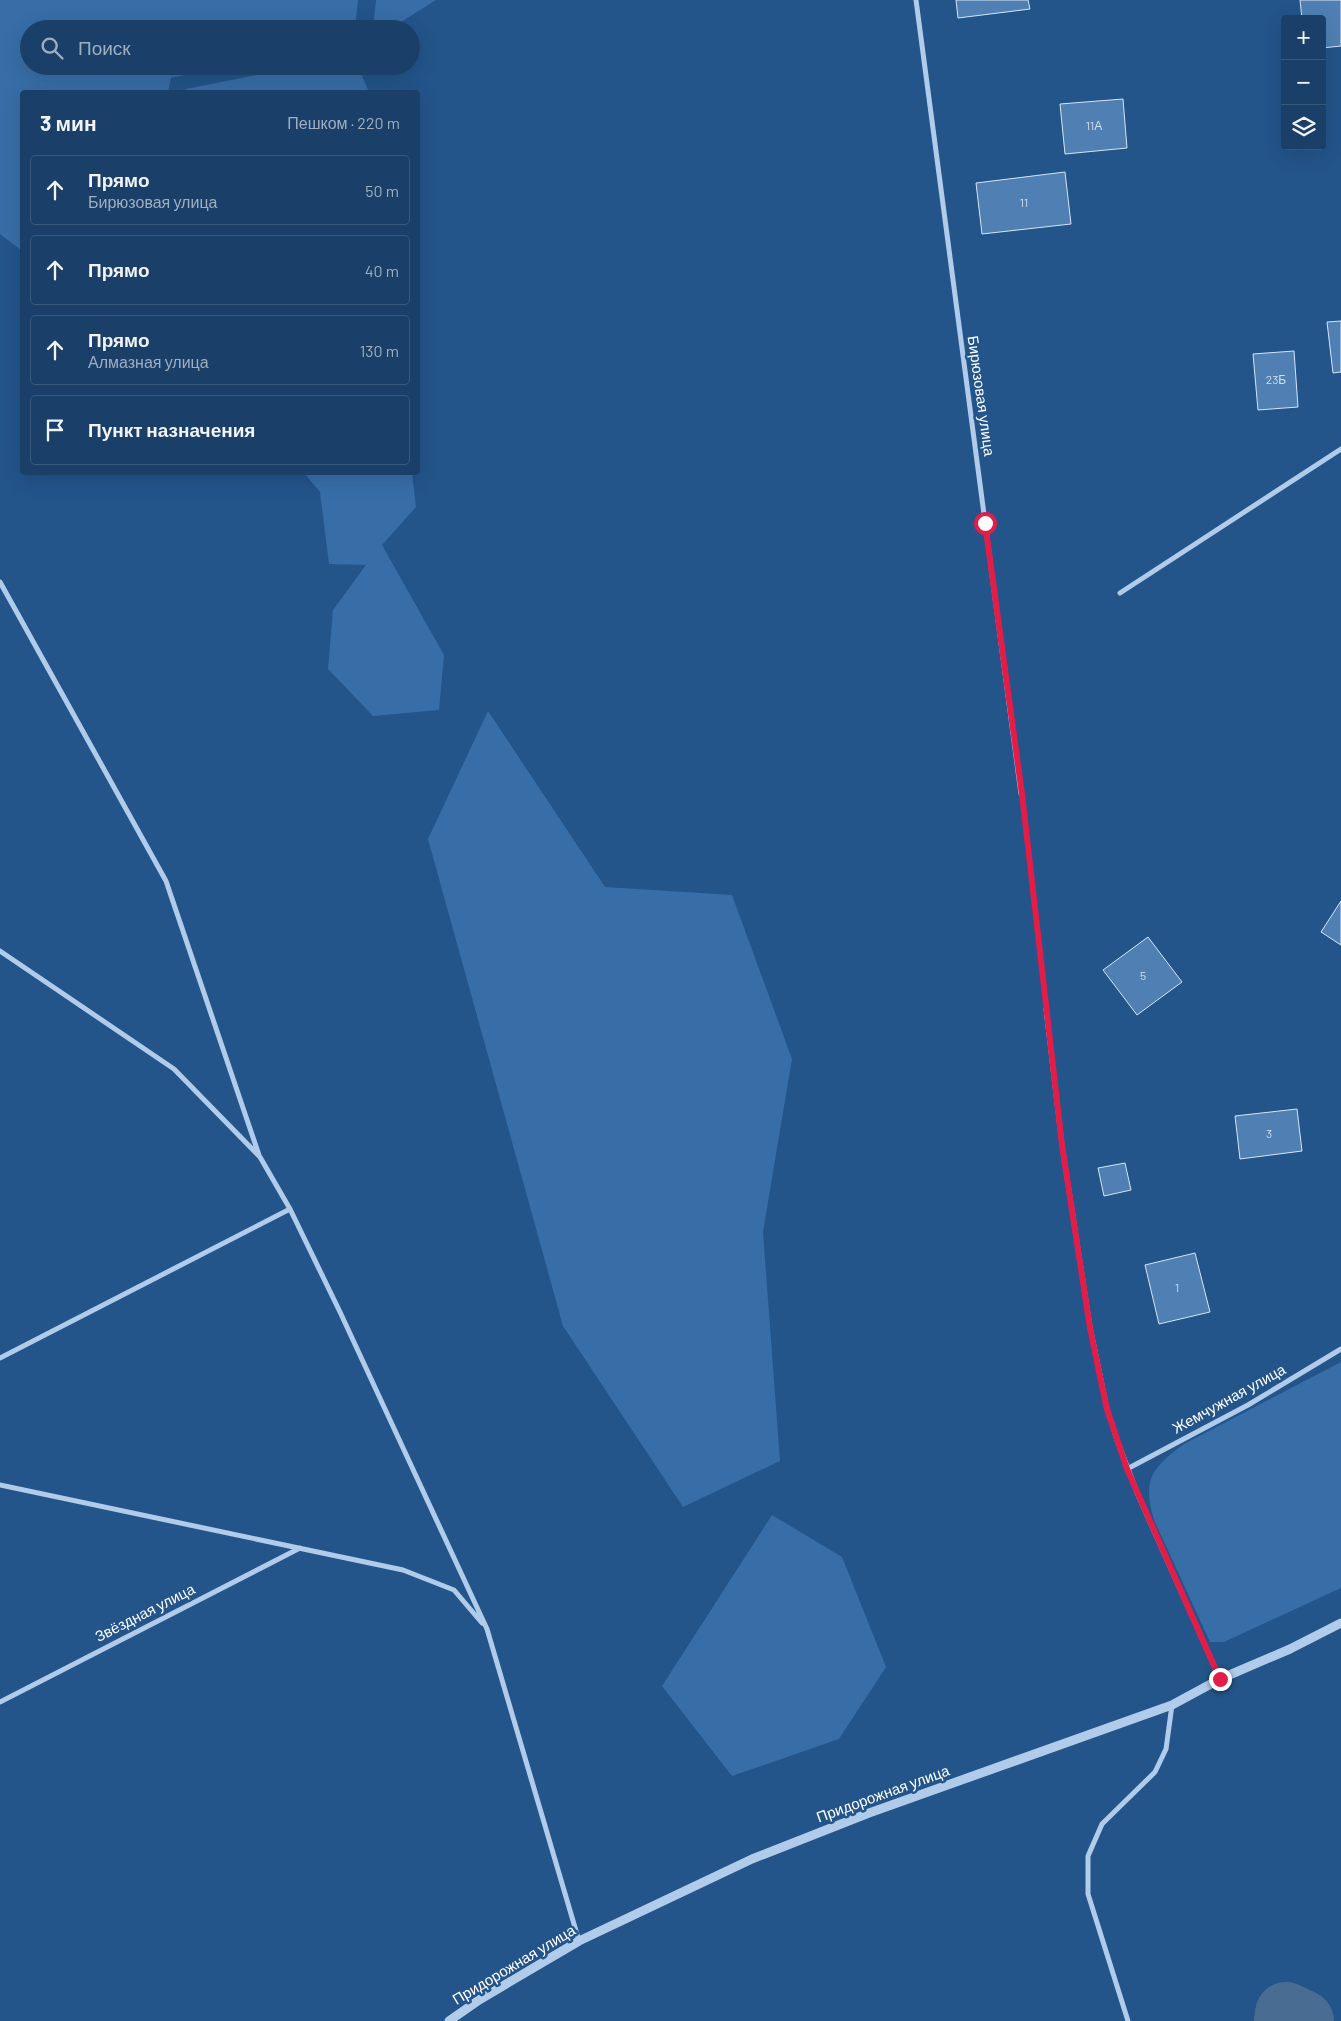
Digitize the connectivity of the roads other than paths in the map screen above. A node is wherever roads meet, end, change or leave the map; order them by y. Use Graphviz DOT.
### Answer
graph roads {
  1 [pos="916,0"];
  2 [pos="1341,449"];
  3 [pos="0,582"];
  4 [pos="1120,592"];
  5 [pos="1022,794"];
  6 [pos="0,951"];
  7 [pos="1046,1009"];
  8 [pos="260,1157"];
  9 [pos="290,1210"];
  10 [pos="1341,1349"];
  11 [pos="0,1358"];
  12 [pos="1127,1469"];
  13 [pos="0,1485"];
  14 [pos="301,1548"];
  15 [pos="1341,1623"];
  16 [pos="487,1629"];
  17 [pos="1220,1679"];
  18 [pos="0,1702"];
  19 [pos="1172,1705"];
  20 [pos="578,1941"];
  21 [pos="449,2021"];
  22 [pos="1128,2021"];
  1 -- 5 [label="street, Бирюзовая улица"];
  2 -- 4 [label="street"];
  3 -- 8 [label="street"];
  6 -- 8 [label="street"];
  7 -- 12 [label="street"];
  8 -- 9 [label="street"];
  9 -- 11 [label="street"];
  9 -- 16 [label="street"];
  10 -- 12 [label="street, Жемчужная улица"];
  12 -- 17 [label="street"];
  13 -- 14 [label="street"];
  14 -- 16 [label="street"];
  14 -- 18 [label="street, Звёздная улица"];
  15 -- 17 [label="street, Придорожная улица"];
  16 -- 20 [label="street"];
  17 -- 19 [label="street, Придорожная улица"];
  19 -- 20 [label="street, Придорожная улица"];
  19 -- 22 [label="street"];
  20 -- 21 [label="street, Придорожная улица"];
}
